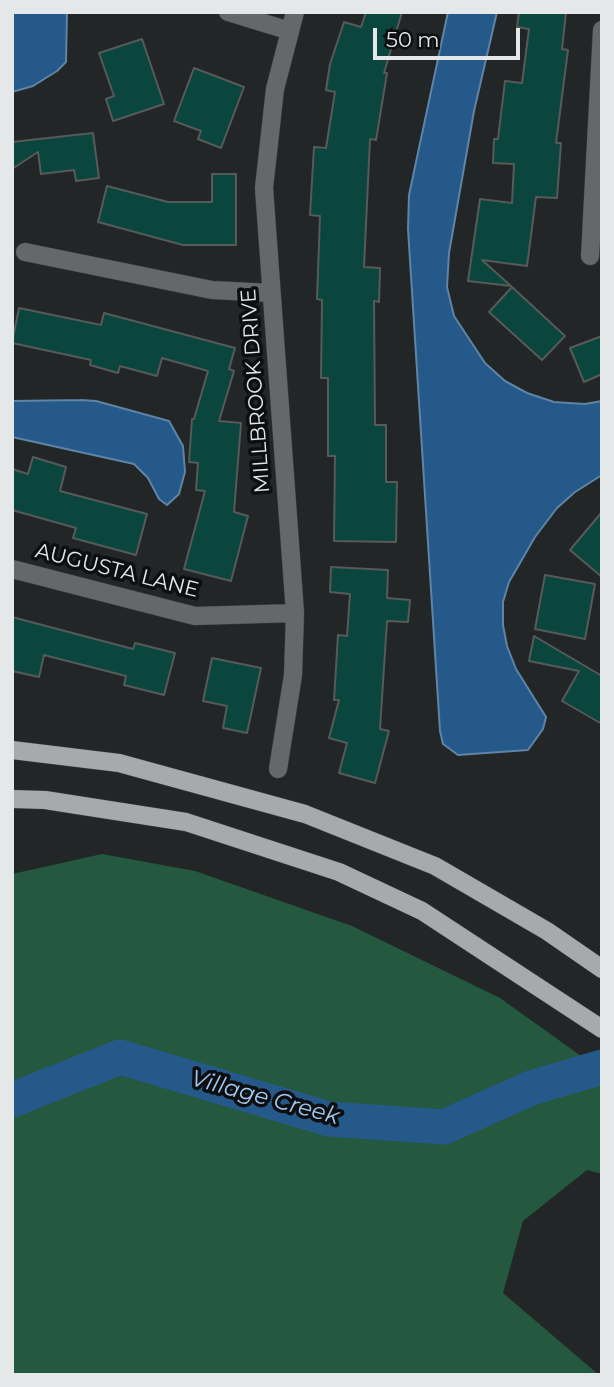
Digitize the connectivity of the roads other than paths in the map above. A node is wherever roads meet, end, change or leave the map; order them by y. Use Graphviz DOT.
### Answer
graph roads {
  1 [pos="228,12"];
  2 [pos="295,12"];
  3 [pos="602,30"];
  4 [pos="290,31"];
  5 [pos="24,252"];
  6 [pos="590,256"];
  7 [pos="271,293"];
  8 [pos="12,569"];
  9 [pos="295,613"];
  10 [pos="12,750"];
  11 [pos="278,769"];
  12 [pos="12,799"];
  13 [pos="596,966"];
  14 [pos="602,1029"];
  1 -- 4 [label="street"];
  2 -- 4 [label="street, MILLBROOK DRIVE"];
  3 -- 6 [label="street"];
  4 -- 7 [label="street, MILLBROOK DRIVE"];
  5 -- 7 [label="street"];
  7 -- 9 [label="street, MILLBROOK DRIVE"];
  8 -- 9 [label="street, AUGUSTA LANE"];
  9 -- 11 [label="street, MILLBROOK DRIVE"];
  10 -- 13 [label="main road"];
  12 -- 14 [label="main road"];
}
